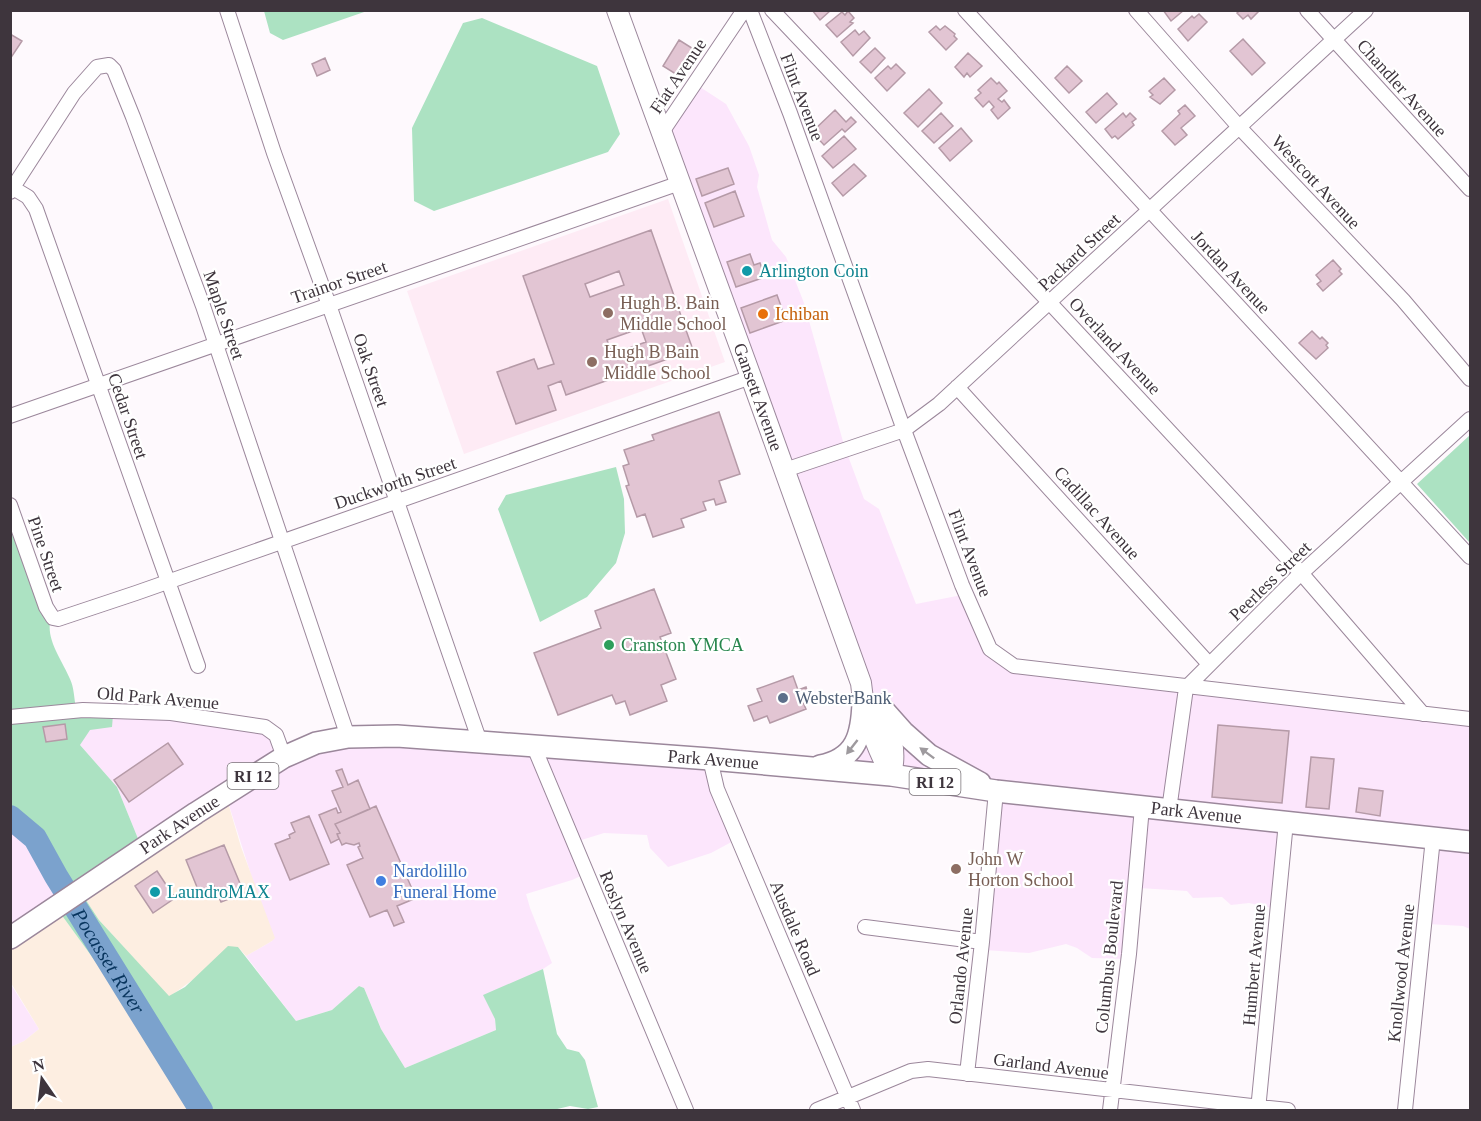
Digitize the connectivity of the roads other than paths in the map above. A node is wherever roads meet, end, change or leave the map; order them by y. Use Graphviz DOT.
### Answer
graph roads {
  1 [pos="227,10"];
  2 [pos="617,10"];
  3 [pos="744,10"];
  4 [pos="750,10"];
  5 [pos="772,10"];
  6 [pos="965,10"];
  7 [pos="1136,10"];
  8 [pos="1307,10"];
  9 [pos="1366,10"];
  10 [pos="1334,41"];
  11 [pos="1240,128"];
  12 [pos="662,132"];
  13 [pos="680,183"];
  14 [pos="1470,189"];
  15 [pos="12,190"];
  16 [pos="1150,211"];
  17 [pos="1050,303"];
  18 [pos="329,305"];
  19 [pos="215,343"];
  20 [pos="752,377"];
  21 [pos="1470,379"];
  22 [pos="99,385"];
  23 [pos="957,387"];
  24 [pos="10,416"];
  25 [pos="1470,419"];
  26 [pos="904,430"];
  27 [pos="785,470"];
  28 [pos="1402,482"];
  29 [pos="398,502"];
  30 [pos="10,505"];
  31 [pos="283,541"];
  32 [pos="1470,557"];
  33 [pos="1302,574"];
  34 [pos="167,582"];
  35 [pos="50,614"];
  36 [pos="1209,664"];
  37 [pos="198,666"];
  38 [pos="1186,688"];
  39 [pos="868,696"];
  40 [pos="1423,714"];
  41 [pos="10,717"];
  42 [pos="1470,719"];
  43 [pos="348,737"];
  44 [pos="480,742"];
  45 [pos="534,747"];
  46 [pos="284,757"];
  47 [pos="710,759"];
  48 [pos="811,768"];
  49 [pos="891,775"];
  50 [pos="996,791"];
  51 [pos="1142,807"];
  52 [pos="1168,810"];
  53 [pos="1286,822"];
  54 [pos="1433,838"];
  55 [pos="1470,843"];
  56 [pos="865,927"];
  57 [pos="10,938"];
  58 [pos="982,942"];
  59 [pos="967,1074"];
  60 [pos="1112,1092"];
  61 [pos="850,1104"];
  62 [pos="1258,1109"];
  63 [pos="686,1110"];
  64 [pos="817,1110"];
  65 [pos="1110,1110"];
  66 [pos="1288,1110"];
  67 [pos="1405,1110"];
  1 -- 18 [label="street, Oak Street"];
  2 -- 12 [label="main road, Gansett Avenue"];
  3 -- 12 [label="street, Fiat Avenue"];
  4 -- 26 [label="street, Flint Avenue"];
  5 -- 17 [label="street, Overland Avenue"];
  6 -- 16 [label="street, Jordan Avenue"];
  7 -- 11 [label="street, Westcott Avenue"];
  8 -- 10 [label="street, Chandler Avenue"];
  9 -- 10 [label="street, Packard Street"];
  10 -- 11 [label="street, Packard Street"];
  10 -- 14 [label="street, Chandler Avenue"];
  11 -- 16 [label="street, Packard Street"];
  11 -- 21 [label="street, Westcott Avenue"];
  12 -- 13 [label="main road, Gansett Avenue"];
  13 -- 18 [label="street, Trainor Street"];
  13 -- 20 [label="main road, Gansett Avenue"];
  15 -- 19 [label="street, Maple Street"];
  15 -- 22 [label="street, Cedar Street"];
  16 -- 17 [label="street, Packard Street"];
  16 -- 28 [label="street, Jordan Avenue"];
  17 -- 23 [label="street, Packard Street"];
  17 -- 33 [label="street, Overland Avenue"];
  18 -- 19 [label="street, Trainor Street"];
  18 -- 29 [label="street, Oak Street"];
  19 -- 22 [label="street, Trainor Street"];
  19 -- 31 [label="street, Maple Street"];
  20 -- 27 [label="main road, Gansett Avenue"];
  20 -- 29 [label="street, Duckworth Street"];
  22 -- 24 [label="street, Trainor Street"];
  22 -- 34 [label="street, Cedar Street"];
  23 -- 26 [label="street, Packard Street"];
  23 -- 36 [label="street, Cadillac Avenue"];
  25 -- 28 [label="street, Peerless Street"];
  26 -- 27 [label="street, Packard Street"];
  26 -- 38 [label="street, Flint Avenue"];
  27 -- 39 [label="main road, Gansett Avenue"];
  28 -- 32 [label="street, Jordan Avenue"];
  28 -- 33 [label="street, Peerless Street"];
  29 -- 31 [label="street, Duckworth Street"];
  29 -- 44 [label="street, Oak Street"];
  30 -- 35 [label="street, Pine Street"];
  31 -- 34 [label="street, Duckworth Street"];
  31 -- 43 [label="street, Maple Street"];
  33 -- 36 [label="street, Peerless Street"];
  33 -- 40 [label="street, Overland Avenue"];
  34 -- 35 [label="street, Duckworth Street"];
  34 -- 37 [label="street, Cedar Street"];
  36 -- 38 [label="street, Peerless Street"];
  38 -- 40 [label="street, Flint Avenue"];
  38 -- 52 [label="street"];
  39 -- 48 [label="main road, one-way"];
  39 -- 49 [label="main road, Gansett Avenue"];
  50 -- 39 [label="main road, one-way"];
  40 -- 42 [label="street, Flint Avenue"];
  41 -- 46 [label="street, Old Park Avenue"];
  43 -- 44 [label="main road, Park Avenue / RI 12"];
  43 -- 46 [label="main road, Park Avenue / RI 12"];
  44 -- 45 [label="main road, Park Avenue / RI 12"];
  45 -- 47 [label="main road, Park Avenue / RI 12"];
  45 -- 63 [label="street, Roslyn Avenue"];
  46 -- 57 [label="main road, Park Avenue / RI 12"];
  47 -- 48 [label="main road, Park Avenue / RI 12"];
  47 -- 61 [label="street, Ausdale Road"];
  48 -- 49 [label="main road, Park Avenue / RI 12"];
  49 -- 50 [label="main road, Park Avenue / RI 12"];
  50 -- 51 [label="main road, Park Avenue / RI 12"];
  50 -- 58 [label="street, Orlando Avenue"];
  51 -- 52 [label="main road, Park Avenue / RI 12"];
  51 -- 60 [label="street, Columbus Boulevard"];
  52 -- 53 [label="main road, Park Avenue / RI 12"];
  53 -- 54 [label="main road, Park Avenue / RI 12"];
  53 -- 62 [label="street, Humbert Avenue"];
  54 -- 55 [label="main road, Park Avenue / RI 12"];
  54 -- 67 [label="street, Knollwood Avenue"];
  56 -- 58 [label="street"];
  58 -- 59 [label="street, Orlando Avenue"];
  59 -- 60 [label="street, Garland Avenue"];
  59 -- 61 [label="street, Garland Avenue"];
  60 -- 62 [label="street, Garland Avenue"];
  60 -- 65 [label="street, Columbus Boulevard"];
  61 -- 64 [label="street, Garland Avenue"];
  62 -- 66 [label="street, Garland Avenue"];
}
